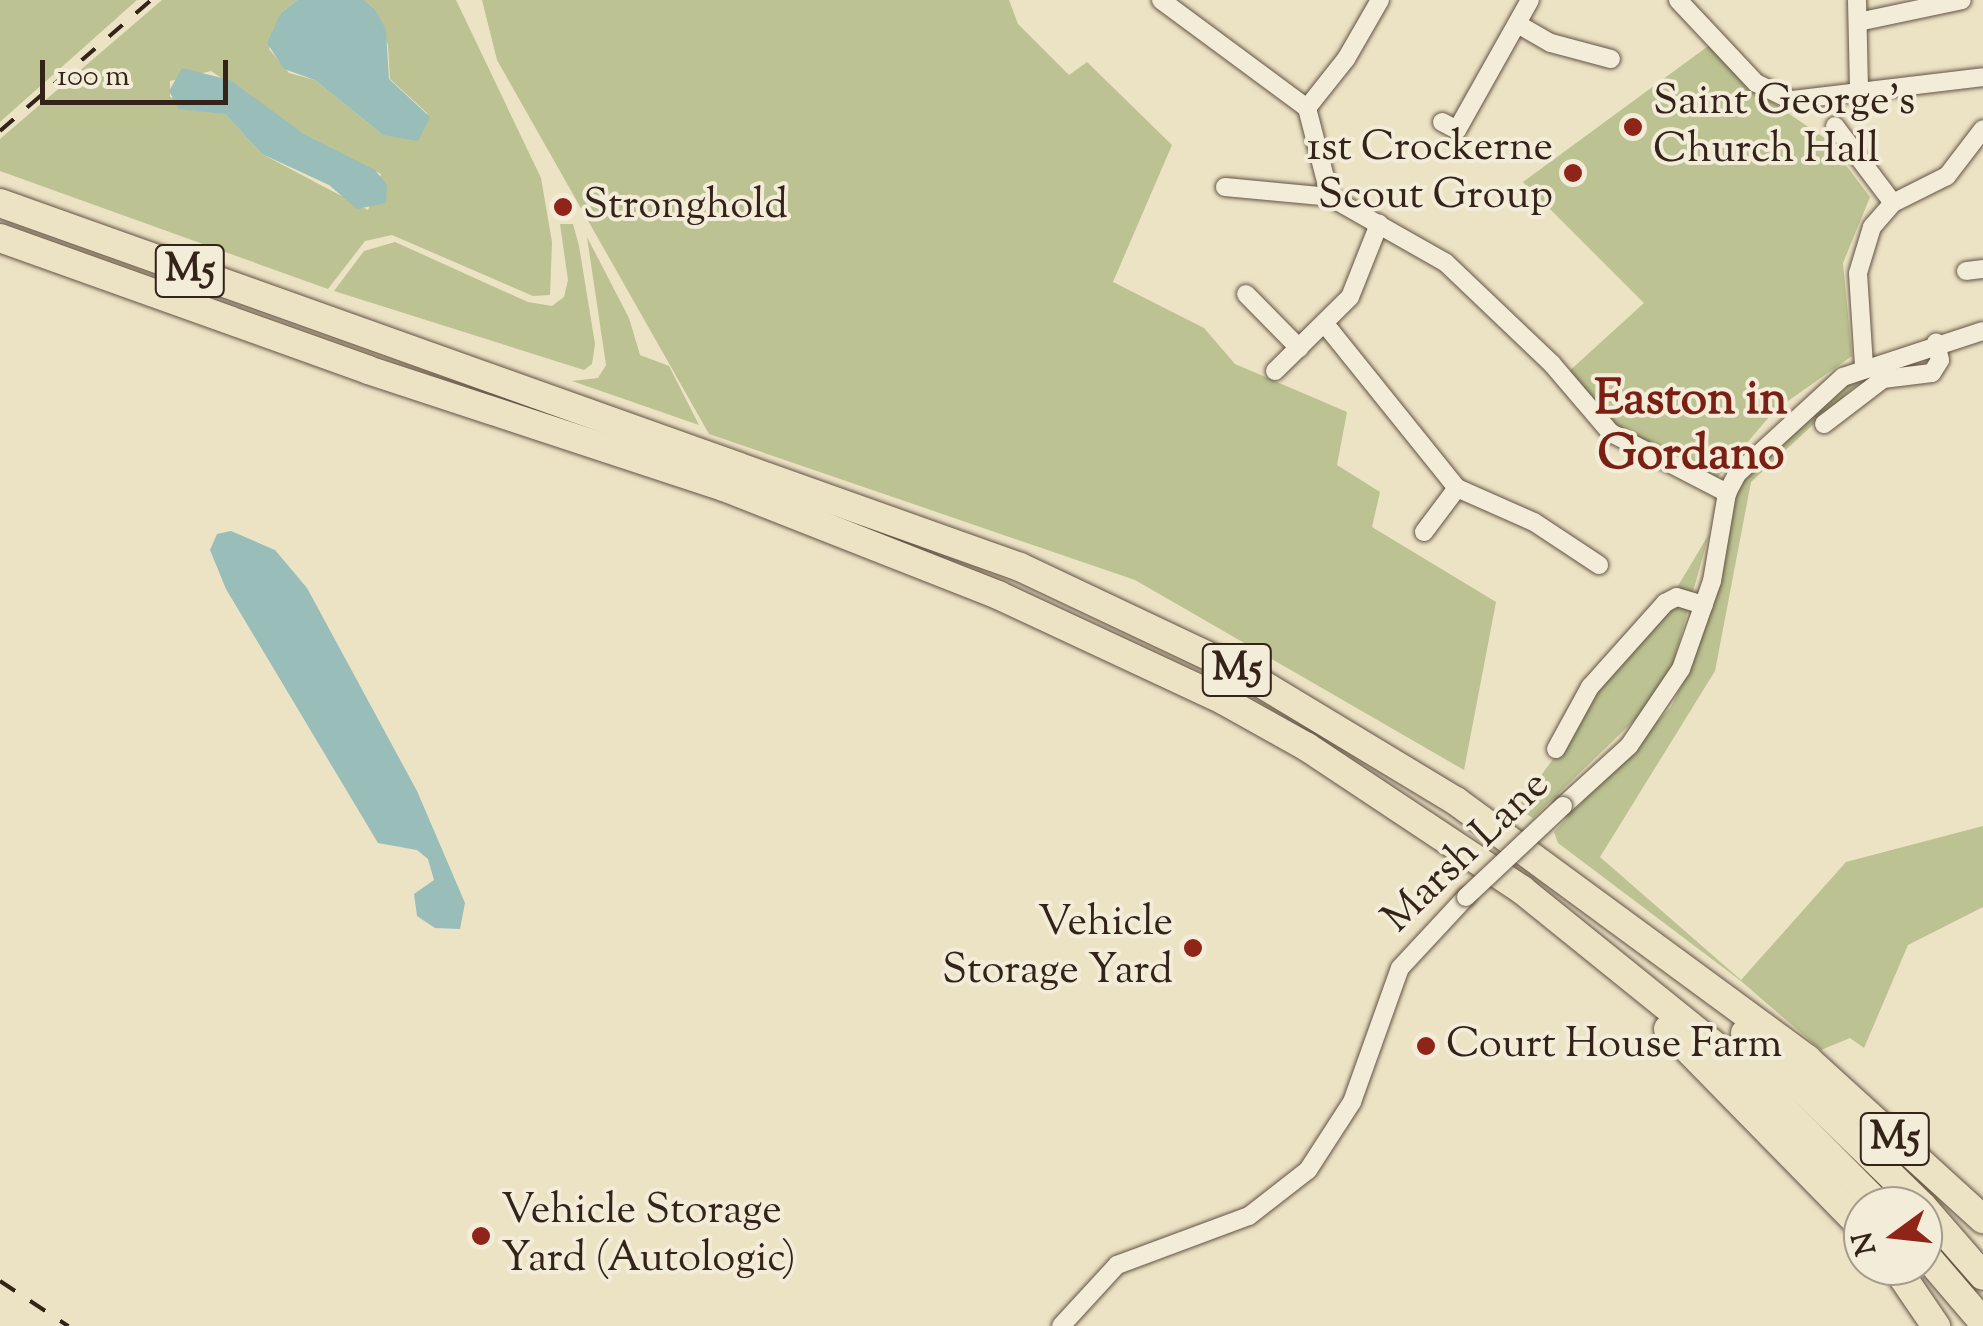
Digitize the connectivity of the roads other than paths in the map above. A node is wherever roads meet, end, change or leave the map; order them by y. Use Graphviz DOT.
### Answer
graph roads {
  1 [pos="1161,0"];
  2 [pos="1380,0"];
  3 [pos="1530,0"];
  4 [pos="1678,0"];
  5 [pos="1857,0"];
  6 [pos="1962,0"];
  7 [pos="1858,22"];
  8 [pos="1521,26"];
  9 [pos="1602,61"];
  10 [pos="1983,77"];
  11 [pos="1858,91"];
  12 [pos="1307,108"];
  13 [pos="1835,126"];
  14 [pos="1983,129"];
  15 [pos="1453,132"];
  16 [pos="1225,187"];
  17 [pos="1330,197"];
  18 [pos="1893,202"];
  19 [pos="0,203"];
  20 [pos="1379,224"];
  21 [pos="0,238"];
  22 [pos="1246,294"];
  23 [pos="1325,324"];
  24 [pos="1983,330"];
  25 [pos="1936,342"];
  26 [pos="1299,348"];
  27 [pos="1864,366"];
  28 [pos="1275,371"];
  29 [pos="1831,424"];
  30 [pos="1457,488"];
  31 [pos="1727,493"];
  32 [pos="1435,524"];
  33 [pos="1586,564"];
  34 [pos="1704,604"];
  35 [pos="1556,749"];
  36 [pos="1522,890"];
  37 [pos="1662,958"];
  38 [pos="1860,1186"];
  39 [pos="1903,1186"];
  40 [pos="1843,1206"];
  41 [pos="1983,1219"];
  42 [pos="1943,1229"];
  43 [pos="1943,1275"];
  44 [pos="1983,1276"];
  45 [pos="1909,1286"];
  46 [pos="1983,1322"];
  47 [pos="1061,1326"];
  48 [pos="1936,1326"];
  1 -- 12 [label="street"];
  2 -- 12 [label="street"];
  3 -- 8 [label="street"];
  4 -- 11 [label="street"];
  5 -- 7 [label="street"];
  6 -- 7 [label="street"];
  7 -- 11 [label="street"];
  8 -- 9 [label="street"];
  8 -- 15 [label="street"];
  10 -- 11 [label="street"];
  12 -- 17 [label="street"];
  13 -- 18 [label="street"];
  14 -- 18 [label="street"];
  16 -- 17 [label="street"];
  17 -- 20 [label="street"];
  18 -- 27 [label="street"];
  19 -- 37 [label="highway, M5"];
  20 -- 23 [label="street"];
  20 -- 31 [label="street"];
  21 -- 36 [label="highway, M5"];
  22 -- 26 [label="street"];
  23 -- 26 [label="street"];
  23 -- 30 [label="street"];
  24 -- 25 [label="street"];
  25 -- 27 [label="street"];
  25 -- 29 [label="street"];
  26 -- 28 [label="street"];
  27 -- 31 [label="street"];
  30 -- 32 [label="street"];
  30 -- 33 [label="street"];
  31 -- 34 [label="street, Marsh Lane"];
  34 -- 35 [label="street, Marsh Lane"];
  34 -- 47 [label="street, Marsh Lane, bridge"];
  36 -- 38 [label="highway, M5"];
  36 -- 40 [label="highway, M5"];
  37 -- 39 [label="highway, M5"];
  37 -- 41 [label="highway, M5"];
  42 -- 44 [label="highway, M5"];
  43 -- 46 [label="highway"];
  45 -- 48 [label="highway"];
}
